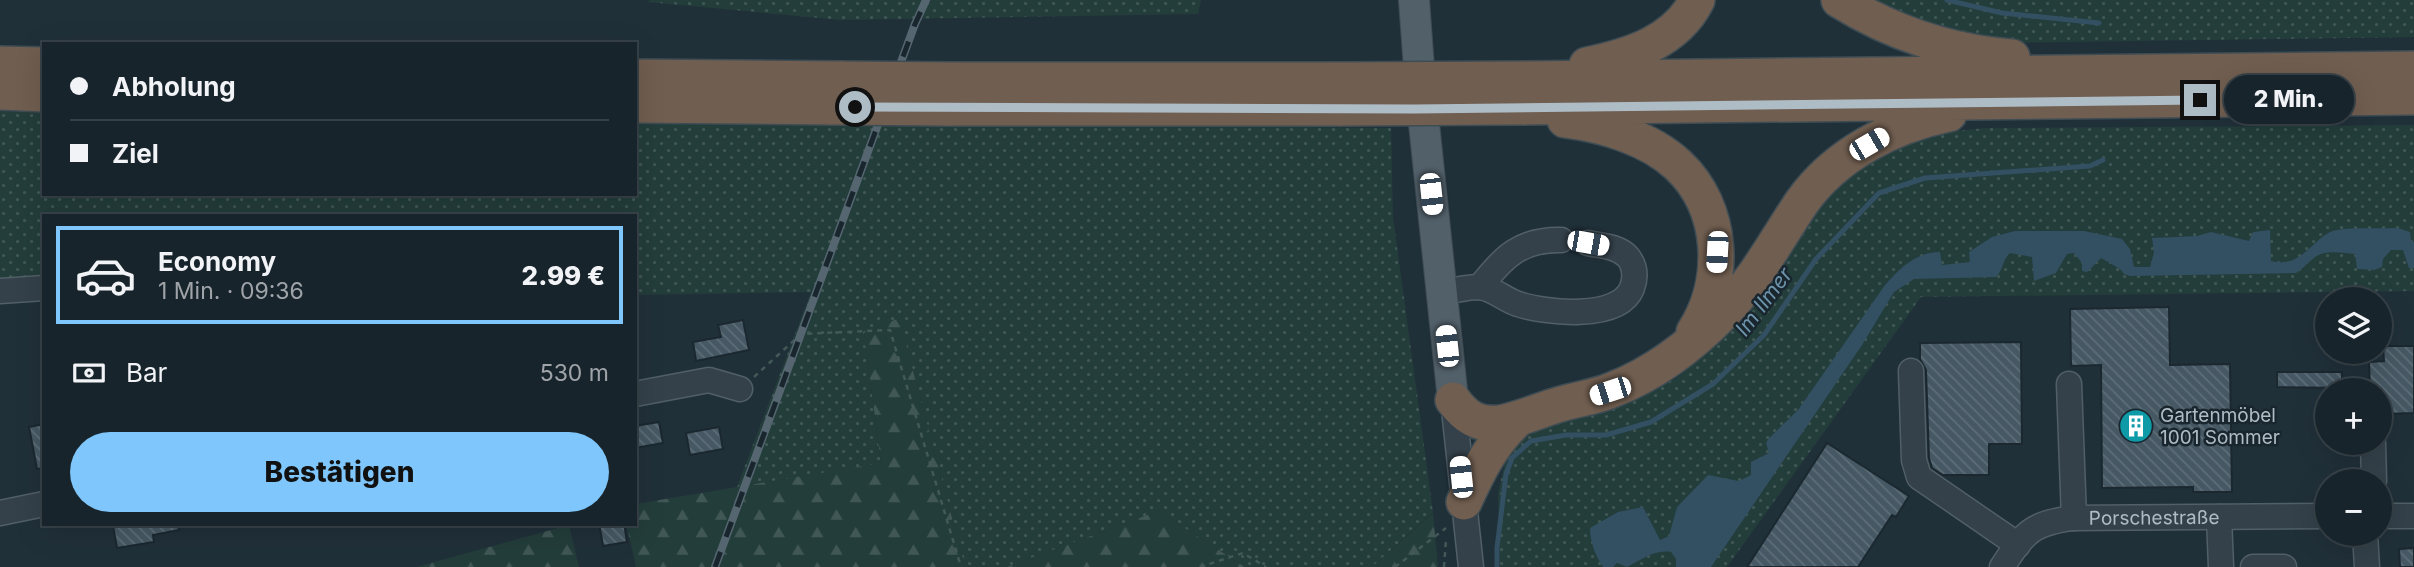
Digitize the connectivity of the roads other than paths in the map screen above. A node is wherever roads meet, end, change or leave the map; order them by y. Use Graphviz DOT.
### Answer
graph roads {
  1 [pos="1414,0"];
  2 [pos="1697,0"];
  3 [pos="1839,0"];
  4 [pos="0,64"];
  5 [pos="42,65"];
  6 [pos="2414,69"];
  7 [pos="2189,72"];
  8 [pos="637,77"];
  9 [pos="0,92"];
  10 [pos="838,93"];
  11 [pos="42,94"];
  12 [pos="1339,94"];
  13 [pos="2414,97"];
  14 [pos="1522,100"];
  15 [pos="2011,102"];
  16 [pos="637,105"];
  17 [pos="1561,240"];
  18 [pos="1588,243"];
  19 [pos="1480,287"];
  20 [pos="42,288"];
  21 [pos="0,291"];
  22 [pos="1441,292"];
  23 [pos="1687,344"];
  24 [pos="1911,371"];
  25 [pos="2069,384"];
  26 [pos="740,389"];
  27 [pos="637,394"];
  28 [pos="1453,400"];
  29 [pos="1560,404"];
  30 [pos="1517,419"];
  31 [pos="1464,502"];
  32 [pos="42,505"];
  33 [pos="0,513"];
  34 [pos="2315,516"];
  35 [pos="2392,516"];
  36 [pos="2414,516"];
  37 [pos="2218,517"];
  38 [pos="2074,518"];
  39 [pos="2018,545"];
  40 [pos="2365,546"];
  41 [pos="1471,567"];
  42 [pos="2002,567"];
  43 [pos="2221,567"];
  44 [pos="2253,567"];
  45 [pos="2284,567"];
  46 [pos="2367,567"];
  1 -- 22 [label="main road"];
  2 -- 14 [label="highway"];
  3 -- 7 [label="highway"];
  4 -- 5 [label="highway"];
  6 -- 7 [label="highway"];
  7 -- 14 [label="highway"];
  8 -- 10 [label="highway"];
  9 -- 11 [label="highway"];
  10 -- 12 [label="highway, bridge"];
  10 -- 16 [label="highway"];
  12 -- 14 [label="highway, bridge"];
  12 -- 14 [label="highway, bridge"];
  13 -- 15 [label="highway"];
  14 -- 15 [label="highway"];
  14 -- 23 [label="highway"];
  15 -- 23 [label="highway"];
  17 -- 19 [label="street"];
  18 -- 19 [label="street"];
  19 -- 22 [label="street"];
  20 -- 21 [label="street"];
  22 -- 28 [label="main road"];
  23 -- 29 [label="highway"];
  24 -- 39 [label="street"];
  25 -- 38 [label="street"];
  26 -- 27 [label="street"];
  28 -- 29 [label="highway"];
  28 -- 30 [label="highway"];
  28 -- 31 [label="street"];
  29 -- 30 [label="highway"];
  30 -- 31 [label="highway"];
  31 -- 41 [label="street"];
  32 -- 33 [label="street"];
  34 -- 37 [label="street, Porschestraße"];
  35 -- 36 [label="street"];
  37 -- 38 [label="street, Porschestraße"];
  37 -- 43 [label="street"];
  38 -- 39 [label="street, Porschestraße"];
  39 -- 42 [label="street, Porschestraße"];
  40 -- 46 [label="street"];
  44 -- 45 [label="street"];
}
